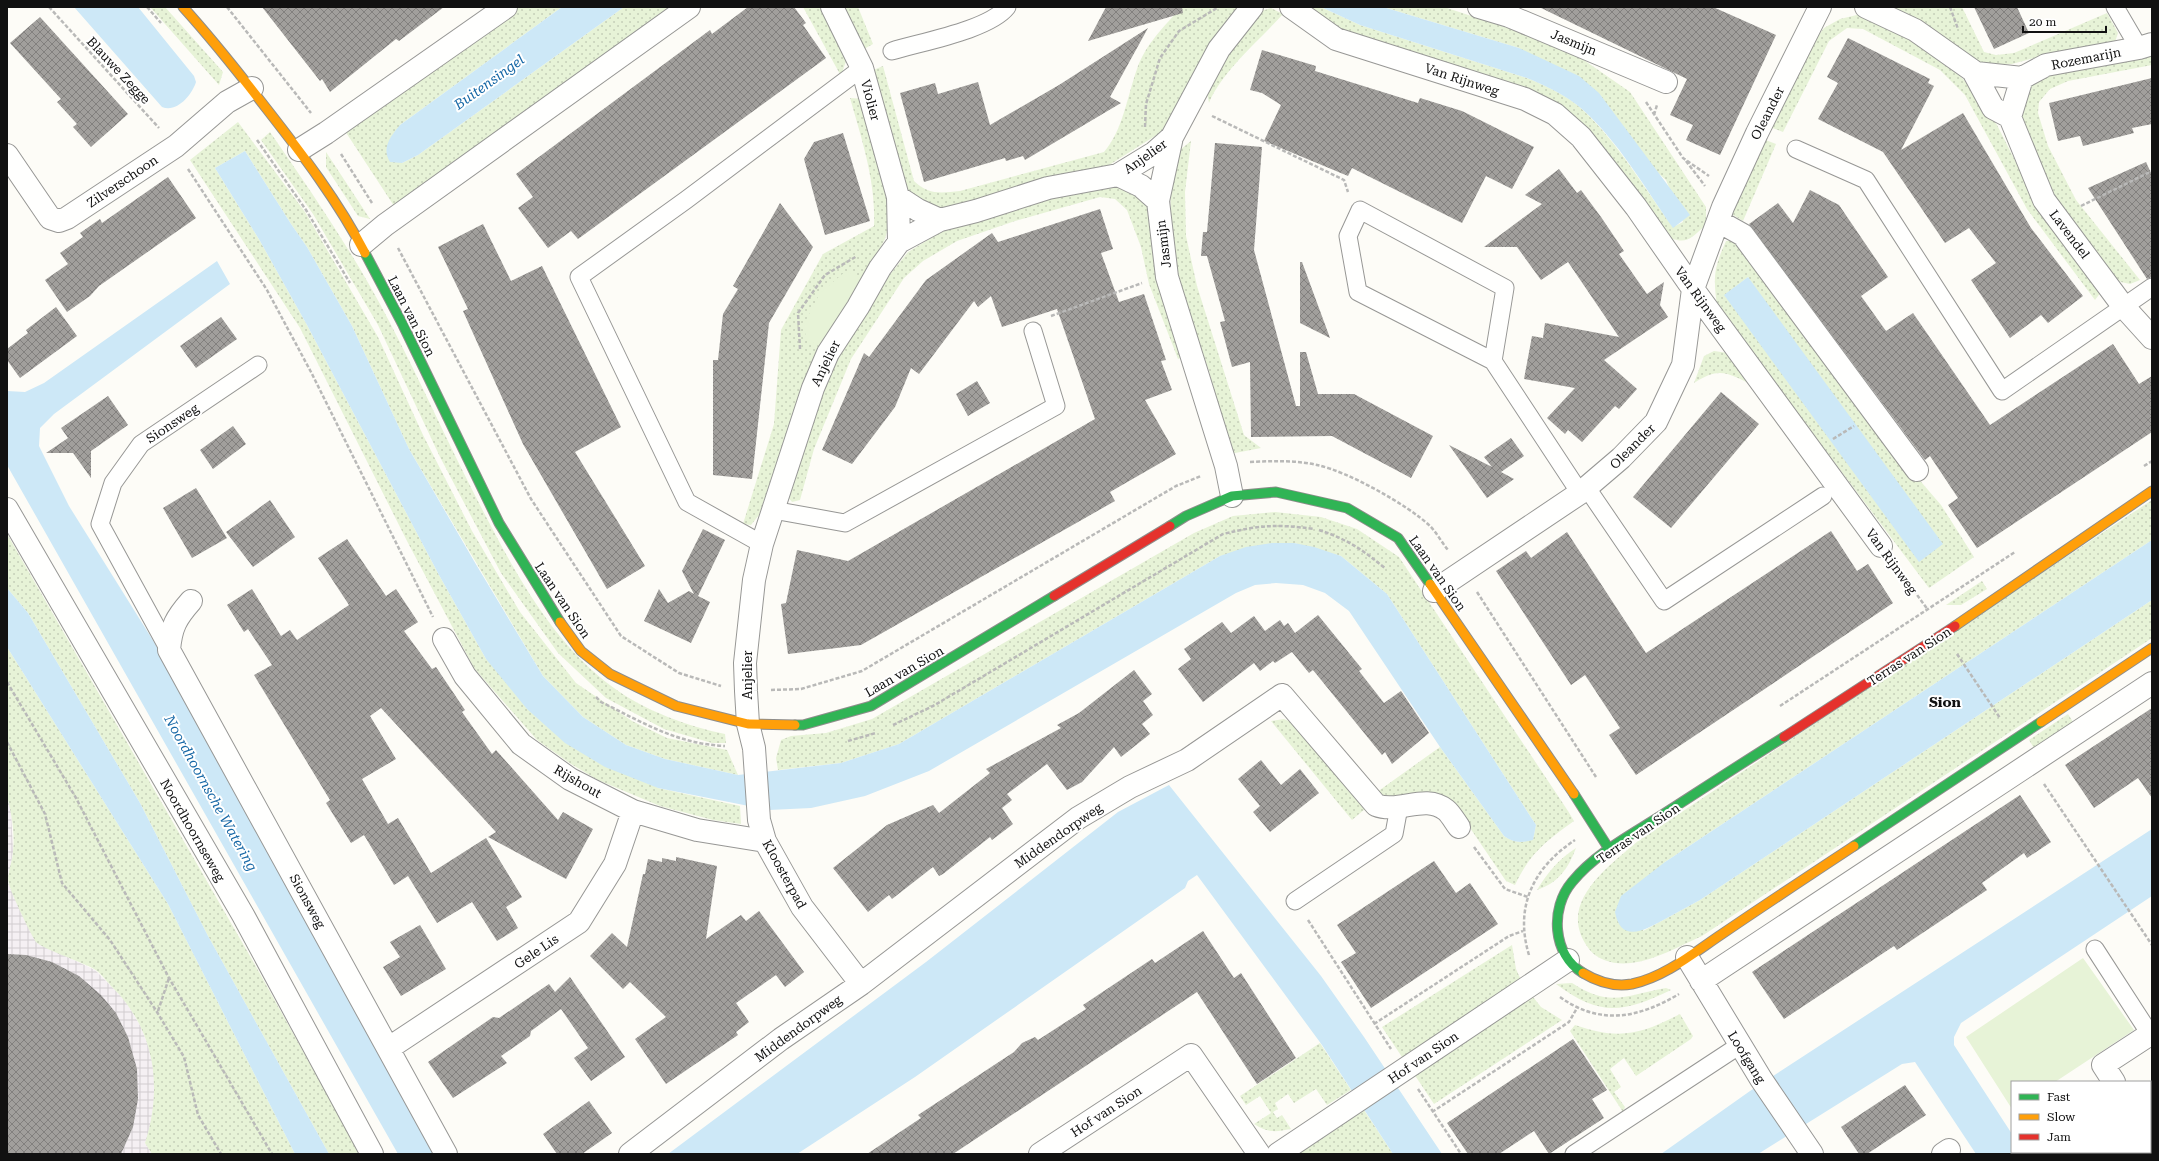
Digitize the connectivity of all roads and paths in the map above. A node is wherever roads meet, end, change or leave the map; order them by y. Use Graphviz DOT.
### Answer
graph roads {
  1 [pos="49,7"];
  2 [pos="183,7"];
  3 [pos="506,7"];
  4 [pos="688,7"];
  5 [pos="832,7"];
  6 [pos="1007,7"];
  7 [pos="1220,7"];
  8 [pos="1252,7"];
  9 [pos="1291,7"];
  10 [pos="1480,7"];
  11 [pos="1820,7"];
  12 [pos="1866,7"];
  13 [pos="2116,7"];
  14 [pos="2146,46"];
  15 [pos="892,50"];
  16 [pos="862,68"];
  17 [pos="1973,71"];
  18 [pos="2022,78"];
  19 [pos="1666,82"];
  20 [pos="252,88"];
  21 [pos="1643,97"];
  22 [pos="1190,106"];
  23 [pos="2010,117"];
  24 [pos="1172,137"];
  25 [pos="176,146"];
  26 [pos="1796,149"];
  27 [pos="299,150"];
  28 [pos="1154,153"];
  29 [pos="7,156"];
  30 [pos="1683,158"];
  31 [pos="2152,171"];
  32 [pos="1118,175"];
  33 [pos="898,197"];
  34 [pos="1158,201"];
  35 [pos="1724,207"];
  36 [pos="1360,210"];
  37 [pos="2057,218"];
  38 [pos="940,220"];
  39 [pos="899,242"];
  40 [pos="361,245"];
  41 [pos="1167,274"];
  42 [pos="2152,287"];
  43 [pos="1693,289"];
  44 [pos="2123,306"];
  45 [pos="1033,331"];
  46 [pos="2152,338"];
  47 [pos="800,351"];
  48 [pos="1493,361"];
  49 [pos="258,365"];
  50 [pos="1860,421"];
  51 [pos="1828,443"];
  52 [pos="1917,470"];
  53 [pos="1583,491"];
  54 [pos="2152,491"];
  55 [pos="1232,496"];
  56 [pos="1823,496"];
  57 [pos="7,509"];
  58 [pos="773,510"];
  59 [pos="762,544"];
  60 [pos="1881,546"];
  61 [pos="1434,591"];
  62 [pos="191,601"];
  63 [pos="1944,634"];
  64 [pos="444,639"];
  65 [pos="2152,648"];
  66 [pos="169,650"];
  67 [pos="7,682"];
  68 [pos="2152,683"];
  69 [pos="2000,719"];
  70 [pos="748,724"];
  71 [pos="7,742"];
  72 [pos="2030,764"];
  73 [pos="1399,807"];
  74 [pos="633,811"];
  75 [pos="1459,827"];
  76 [pos="762,830"];
  77 [pos="1610,849"];
  78 [pos="1528,897"];
  79 [pos="1295,900"];
  80 [pos="1523,931"];
  81 [pos="2152,945"];
  82 [pos="2095,949"];
  83 [pos="1687,957"];
  84 [pos="1568,960"];
  85 [pos="169,978"];
  86 [pos="1701,981"];
  87 [pos="860,984"];
  88 [pos="1577,1008"];
  89 [pos="157,1012"];
  90 [pos="1374,1024"];
  91 [pos="2151,1033"];
  92 [pos="1740,1045"];
  93 [pos="389,1048"];
  94 [pos="1401,1072"];
  95 [pos="2113,1081"];
  96 [pos="1432,1112"];
  97 [pos="1807,1146"];
  98 [pos="221,1154"];
  99 [pos="272,1154"];
  100 [pos="372,1154"];
  101 [pos="446,1154"];
  102 [pos="630,1154"];
  103 [pos="1040,1154"];
  104 [pos="1259,1154"];
  105 [pos="1278,1154"];
  106 [pos="1461,1154"];
  107 [pos="1574,1154"];
  1 -- 25 [label="path, Blauwe Zegge"];
  2 -- 20 [label="street, Laan van Sion"];
  3 -- 27 [label="street"];
  4 -- 40 [label="street"];
  5 -- 16 [label="street, Violier"];
  6 -- 15 [label="lane"];
  7 -- 28 [label="path"];
  8 -- 22 [label="street, Jasmijn"];
  9 -- 43 [label="street, Van Rijnweg"];
  10 -- 19 [label="street, Jasmijn"];
  11 -- 35 [label="street, Oleander"];
  12 -- 17 [label="street"];
  13 -- 14 [label="lane"];
  14 -- 18 [label="street, Rozemarijn"];
  16 -- 33 [label="street, Violier"];
  16 -- 59 [label="lane"];
  17 -- 18 [label="street"];
  17 -- 23 [label="street"];
  18 -- 23 [label="street"];
  20 -- 25 [label="street, Zilverschoon"];
  20 -- 27 [label="street, Laan van Sion"];
  21 -- 30 [label="path"];
  22 -- 24 [label="street, Jasmijn"];
  22 -- 36 [label="path"];
  23 -- 37 [label="street, Lavendel"];
  24 -- 28 [label="street, Anjelier"];
  24 -- 34 [label="street, Jasmijn"];
  25 -- 29 [label="street, Zilverschoon"];
  25 -- 64 [label="path, Blauwe Zegge"];
  26 -- 44 [label="lane"];
  27 -- 40 [label="street, Laan van Sion"];
  28 -- 32 [label="street, Anjelier"];
  30 -- 35 [label="path"];
  30 -- 35 [label="path"];
  31 -- 37 [label="path"];
  32 -- 34 [label="street, Anjelier"];
  32 -- 38 [label="street, Anjelier"];
  33 -- 38 [label="street"];
  33 -- 39 [label="street, Violier"];
  34 -- 41 [label="street, Jasmijn"];
  35 -- 43 [label="street, Oleander"];
  35 -- 52 [label="street"];
  36 -- 48 [label="lane"];
  36 -- 48 [label="lane"];
  37 -- 44 [label="street, Lavendel"];
  38 -- 39 [label="street, Anjelier"];
  39 -- 47 [label="path"];
  39 -- 58 [label="street, Anjelier"];
  40 -- 70 [label="street, Laan van Sion"];
  41 -- 45 [label="path"];
  41 -- 55 [label="street, Jasmijn"];
  42 -- 44 [label="lane"];
  43 -- 53 [label="street, Oleander"];
  43 -- 60 [label="street, Van Rijnweg"];
  44 -- 46 [label="street, Lavendel"];
  45 -- 58 [label="lane"];
  48 -- 53 [label="lane"];
  49 -- 66 [label="lane, Sionsweg"];
  50 -- 51 [label="path"];
  53 -- 56 [label="lane"];
  53 -- 61 [label="street, Oleander"];
  54 -- 63 [label="street, Terras van Sion"];
  55 -- 61 [label="street, Laan van Sion"];
  55 -- 70 [label="street, Laan van Sion"];
  57 -- 100 [label="street, Noordhoornseweg"];
  58 -- 59 [label="street, Anjelier"];
  59 -- 70 [label="street, Anjelier"];
  60 -- 63 [label="path, Van Rijnweg"];
  61 -- 77 [label="street, Laan van Sion"];
  62 -- 66 [label="street"];
  63 -- 69 [label="path, Van Rijnweg"];
  63 -- 77 [label="street, Terras van Sion"];
  64 -- 74 [label="street, Rijshout"];
  65 -- 83 [label="street, Terras van Sion"];
  66 -- 93 [label="street, Sionsweg"];
  67 -- 85 [label="path"];
  68 -- 72 [label="street"];
  70 -- 76 [label="street, Kloosterpad"];
  71 -- 89 [label="path"];
  72 -- 81 [label="path"];
  72 -- 86 [label="street"];
  73 -- 75 [label="street, Middendorpweg"];
  73 -- 79 [label="lane"];
  73 -- 87 [label="street, Middendorpweg"];
  74 -- 76 [label="street, Rijshout"];
  74 -- 93 [label="street, Gele Lis"];
  75 -- 78 [label="path"];
  76 -- 87 [label="street, Kloosterpad"];
  77 -- 84 [label="street, Terras van Sion"];
  79 -- 90 [label="path"];
  80 -- 90 [label="path"];
  82 -- 91 [label="lane"];
  83 -- 84 [label="street, Terras van Sion"];
  83 -- 86 [label="street, Loofgang"];
  84 -- 94 [label="street, Hof van Sion"];
  85 -- 89 [label="path"];
  85 -- 99 [label="path"];
  86 -- 92 [label="street, Loofgang"];
  87 -- 102 [label="street, Middendorpweg"];
  88 -- 96 [label="path"];
  89 -- 98 [label="path"];
  90 -- 94 [label="path"];
  91 -- 95 [label="street"];
  92 -- 97 [label="street, Loofgang"];
  92 -- 107 [label="lane"];
  93 -- 101 [label="street, Sionsweg"];
  94 -- 96 [label="path"];
  94 -- 105 [label="street, Hof van Sion"];
  96 -- 106 [label="path"];
  103 -- 104 [label="street, Hof van Sion"];
}
